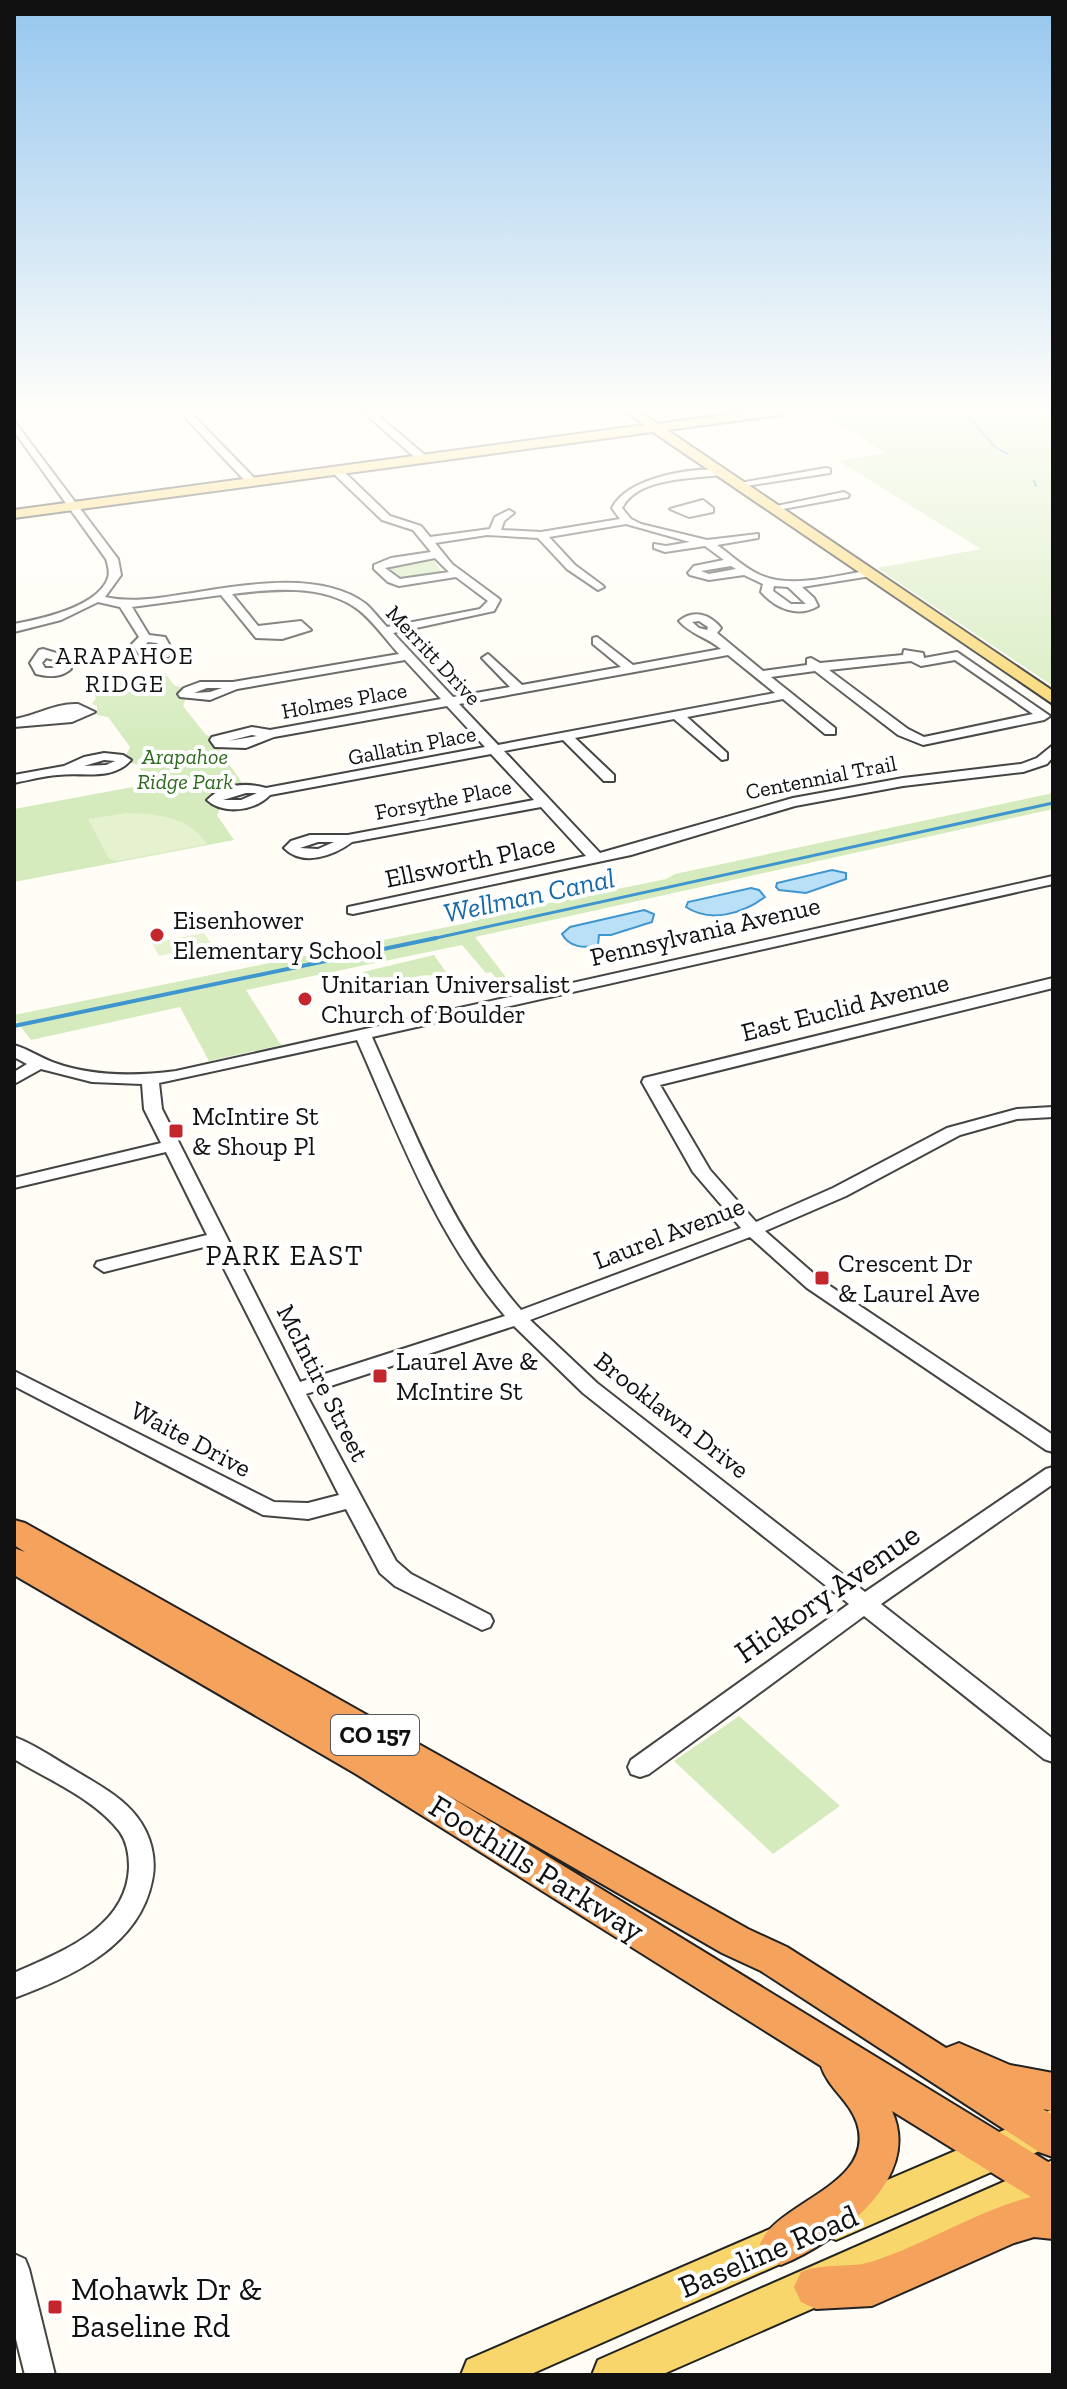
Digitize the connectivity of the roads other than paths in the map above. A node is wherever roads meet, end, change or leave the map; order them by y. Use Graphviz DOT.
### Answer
graph roads {
  1 [pos="85,522"];
  2 [pos="394,522"];
  3 [pos="399,522"];
  4 [pos="498,522"];
  5 [pos="618,522"];
  6 [pos="631,522"];
  7 [pos="795,522"];
  8 [pos="371,527"];
  9 [pos="495,531"];
  10 [pos="541,535"];
  11 [pos="754,536"];
  12 [pos="428,541"];
  13 [pos="707,543"];
  14 [pos="658,546"];
  15 [pos="437,554"];
  16 [pos="734,562"];
  17 [pos="746,571"];
  18 [pos="871,573"];
  19 [pos="457,574"];
  20 [pos="769,582"];
  21 [pos="792,584"];
  22 [pos="598,587"];
  23 [pos="224,591"];
  24 [pos="96,598"];
  25 [pos="125,605"];
  26 [pos="255,630"];
  27 [pos="383,631"];
  28 [pos="710,634"];
  29 [pos="31,637"];
  30 [pos="145,638"];
  31 [pos="597,641"];
  32 [pos="974,643"];
  33 [pos="729,651"];
  34 [pos="910,655"];
  35 [pos="407,656"];
  36 [pos="488,658"];
  37 [pos="813,664"];
  38 [pos="631,669"];
  39 [pos="757,673"];
  40 [pos="233,686"];
  41 [pos="519,689"];
  42 [pos="784,695"];
  43 [pos="1053,699"];
  44 [pos="449,701"];
  45 [pos="677,715"];
  46 [pos="38,719"];
  47 [pos="14,723"];
  48 [pos="830,731"];
  49 [pos="270,734"];
  50 [pos="566,736"];
  51 [pos="495,749"];
  52 [pos="1053,749"];
  53 [pos="722,756"];
  54 [pos="69,769"];
  55 [pos="609,778"];
  56 [pos="14,779"];
  57 [pos="265,792"];
  58 [pos="545,802"];
  59 [pos="348,839"];
  60 [pos="597,859"];
  61 [pos="1053,880"];
  62 [pos="353,910"];
  63 [pos="1053,983"];
  64 [pos="362,1034"];
  65 [pos="14,1050"];
  66 [pos="40,1063"];
  67 [pos="14,1079"];
  68 [pos="150,1080"];
  69 [pos="1053,1112"];
  70 [pos="173,1145"];
  71 [pos="14,1183"];
  72 [pos="752,1230"];
  73 [pos="219,1238"];
  74 [pos="104,1266"];
  75 [pos="519,1319"];
  76 [pos="14,1378"];
  77 [pos="294,1391"];
  78 [pos="1053,1445"];
  79 [pos="1053,1474"];
  80 [pos="351,1500"];
  81 [pos="14,1531"];
  82 [pos="14,1560"];
  83 [pos="866,1603"];
  84 [pos="482,1621"];
  85 [pos="14,1747"];
  86 [pos="1053,1752"];
  87 [pos="640,1767"];
  88 [pos="774,1959"];
  89 [pos="14,1986"];
  90 [pos="785,2022"];
  91 [pos="1053,2092"];
  92 [pos="1049,2132"];
  93 [pos="997,2152"];
  94 [pos="1051,2192"];
  95 [pos="781,2244"];
  96 [pos="14,2269"];
  97 [pos="816,2287"];
  98 [pos="654,2363"];
  99 [pos="40,2375"];
  100 [pos="482,2375"];
  101 [pos="613,2375"];
  1 -- 24 [label="street"];
  2 -- 8 [label="street"];
  3 -- 12 [label="street"];
  4 -- 9 [label="street"];
  5 -- 10 [label="street"];
  6 -- 13 [label="street"];
  7 -- 18 [label="main road"];
  9 -- 10 [label="street"];
  9 -- 12 [label="street"];
  10 -- 22 [label="street"];
  11 -- 13 [label="street"];
  12 -- 15 [label="street"];
  13 -- 14 [label="street"];
  13 -- 16 [label="street"];
  15 -- 19 [label="street"];
  15 -- 19 [label="street"];
  16 -- 17 [label="street"];
  16 -- 17 [label="street"];
  17 -- 20 [label="street"];
  18 -- 21 [label="street"];
  18 -- 32 [label="main road"];
  19 -- 27 [label="street"];
  20 -- 21 [label="street"];
  20 -- 21 [label="street"];
  23 -- 25 [label="street, Merritt Drive"];
  23 -- 26 [label="street"];
  23 -- 27 [label="street, Merritt Drive"];
  24 -- 25 [label="street, Merritt Drive"];
  24 -- 29 [label="street"];
  25 -- 30 [label="street"];
  27 -- 35 [label="street, Merritt Drive"];
  28 -- 33 [label="street"];
  31 -- 38 [label="street"];
  32 -- 34 [label="street"];
  32 -- 43 [label="main road"];
  33 -- 38 [label="street, Holmes Place"];
  33 -- 39 [label="street"];
  34 -- 37 [label="street"];
  34 -- 37 [label="street"];
  35 -- 40 [label="street"];
  35 -- 44 [label="street, Merritt Drive"];
  36 -- 41 [label="street"];
  37 -- 39 [label="street"];
  38 -- 41 [label="street, Holmes Place"];
  39 -- 42 [label="street"];
  41 -- 44 [label="street, Holmes Place"];
  42 -- 45 [label="street, Gallatin Place"];
  42 -- 48 [label="street"];
  44 -- 49 [label="street, Holmes Place"];
  44 -- 51 [label="street, Merritt Drive"];
  45 -- 50 [label="street, Gallatin Place"];
  45 -- 53 [label="street"];
  46 -- 47 [label="street"];
  50 -- 51 [label="street, Gallatin Place"];
  50 -- 55 [label="street"];
  51 -- 57 [label="street, Gallatin Place"];
  51 -- 58 [label="street, Merritt Drive"];
  52 -- 60 [label="street, Centennial Trail"];
  54 -- 56 [label="street"];
  58 -- 59 [label="street, Forsythe Place"];
  58 -- 60 [label="street, Merritt Drive"];
  60 -- 62 [label="street, Ellsworth Place"];
  61 -- 64 [label="street, Pennsylvania Avenue"];
  63 -- 72 [label="street, East Euclid Avenue"];
  64 -- 68 [label="street, Pennsylvania Avenue"];
  64 -- 75 [label="street, Brooklawn Drive"];
  65 -- 66 [label="street, Pennsylvania Avenue"];
  66 -- 67 [label="street"];
  66 -- 68 [label="street, Pennsylvania Avenue"];
  68 -- 70 [label="street, McIntire Street"];
  69 -- 72 [label="street, Laurel Avenue"];
  70 -- 71 [label="street"];
  70 -- 73 [label="street, McIntire Street"];
  72 -- 75 [label="street, Laurel Avenue"];
  72 -- 78 [label="street"];
  73 -- 74 [label="street"];
  73 -- 77 [label="street, McIntire Street"];
  75 -- 77 [label="street, Laurel Avenue"];
  75 -- 83 [label="street, Brooklawn Drive"];
  76 -- 80 [label="street, Waite Drive"];
  77 -- 80 [label="street, McIntire Street"];
  79 -- 83 [label="street, Hickory Avenue"];
  80 -- 84 [label="street, McIntire Street"];
  81 -- 88 [label="highway, Foothills Parkway / CO 157"];
  82 -- 90 [label="highway, Foothills Parkway / CO 157"];
  83 -- 86 [label="street, Brooklawn Drive"];
  83 -- 87 [label="street, Hickory Avenue"];
  85 -- 89 [label="street"];
  88 -- 91 [label="highway"];
  88 -- 92 [label="highway, Foothills Parkway / CO 157"];
  90 -- 93 [label="highway, Foothills Parkway / CO 157"];
  90 -- 95 [label="highway"];
  92 -- 93 [label="main road, Baseline Road"];
  93 -- 94 [label="highway, Foothills Parkway / CO 157"];
  93 -- 95 [label="main road, Baseline Road"];
  94 -- 97 [label="highway"];
  95 -- 100 [label="main road, Baseline Road"];
  96 -- 99 [label="street"];
  97 -- 98 [label="main road, Baseline Road"];
  98 -- 101 [label="main road, Baseline Road"];
}
